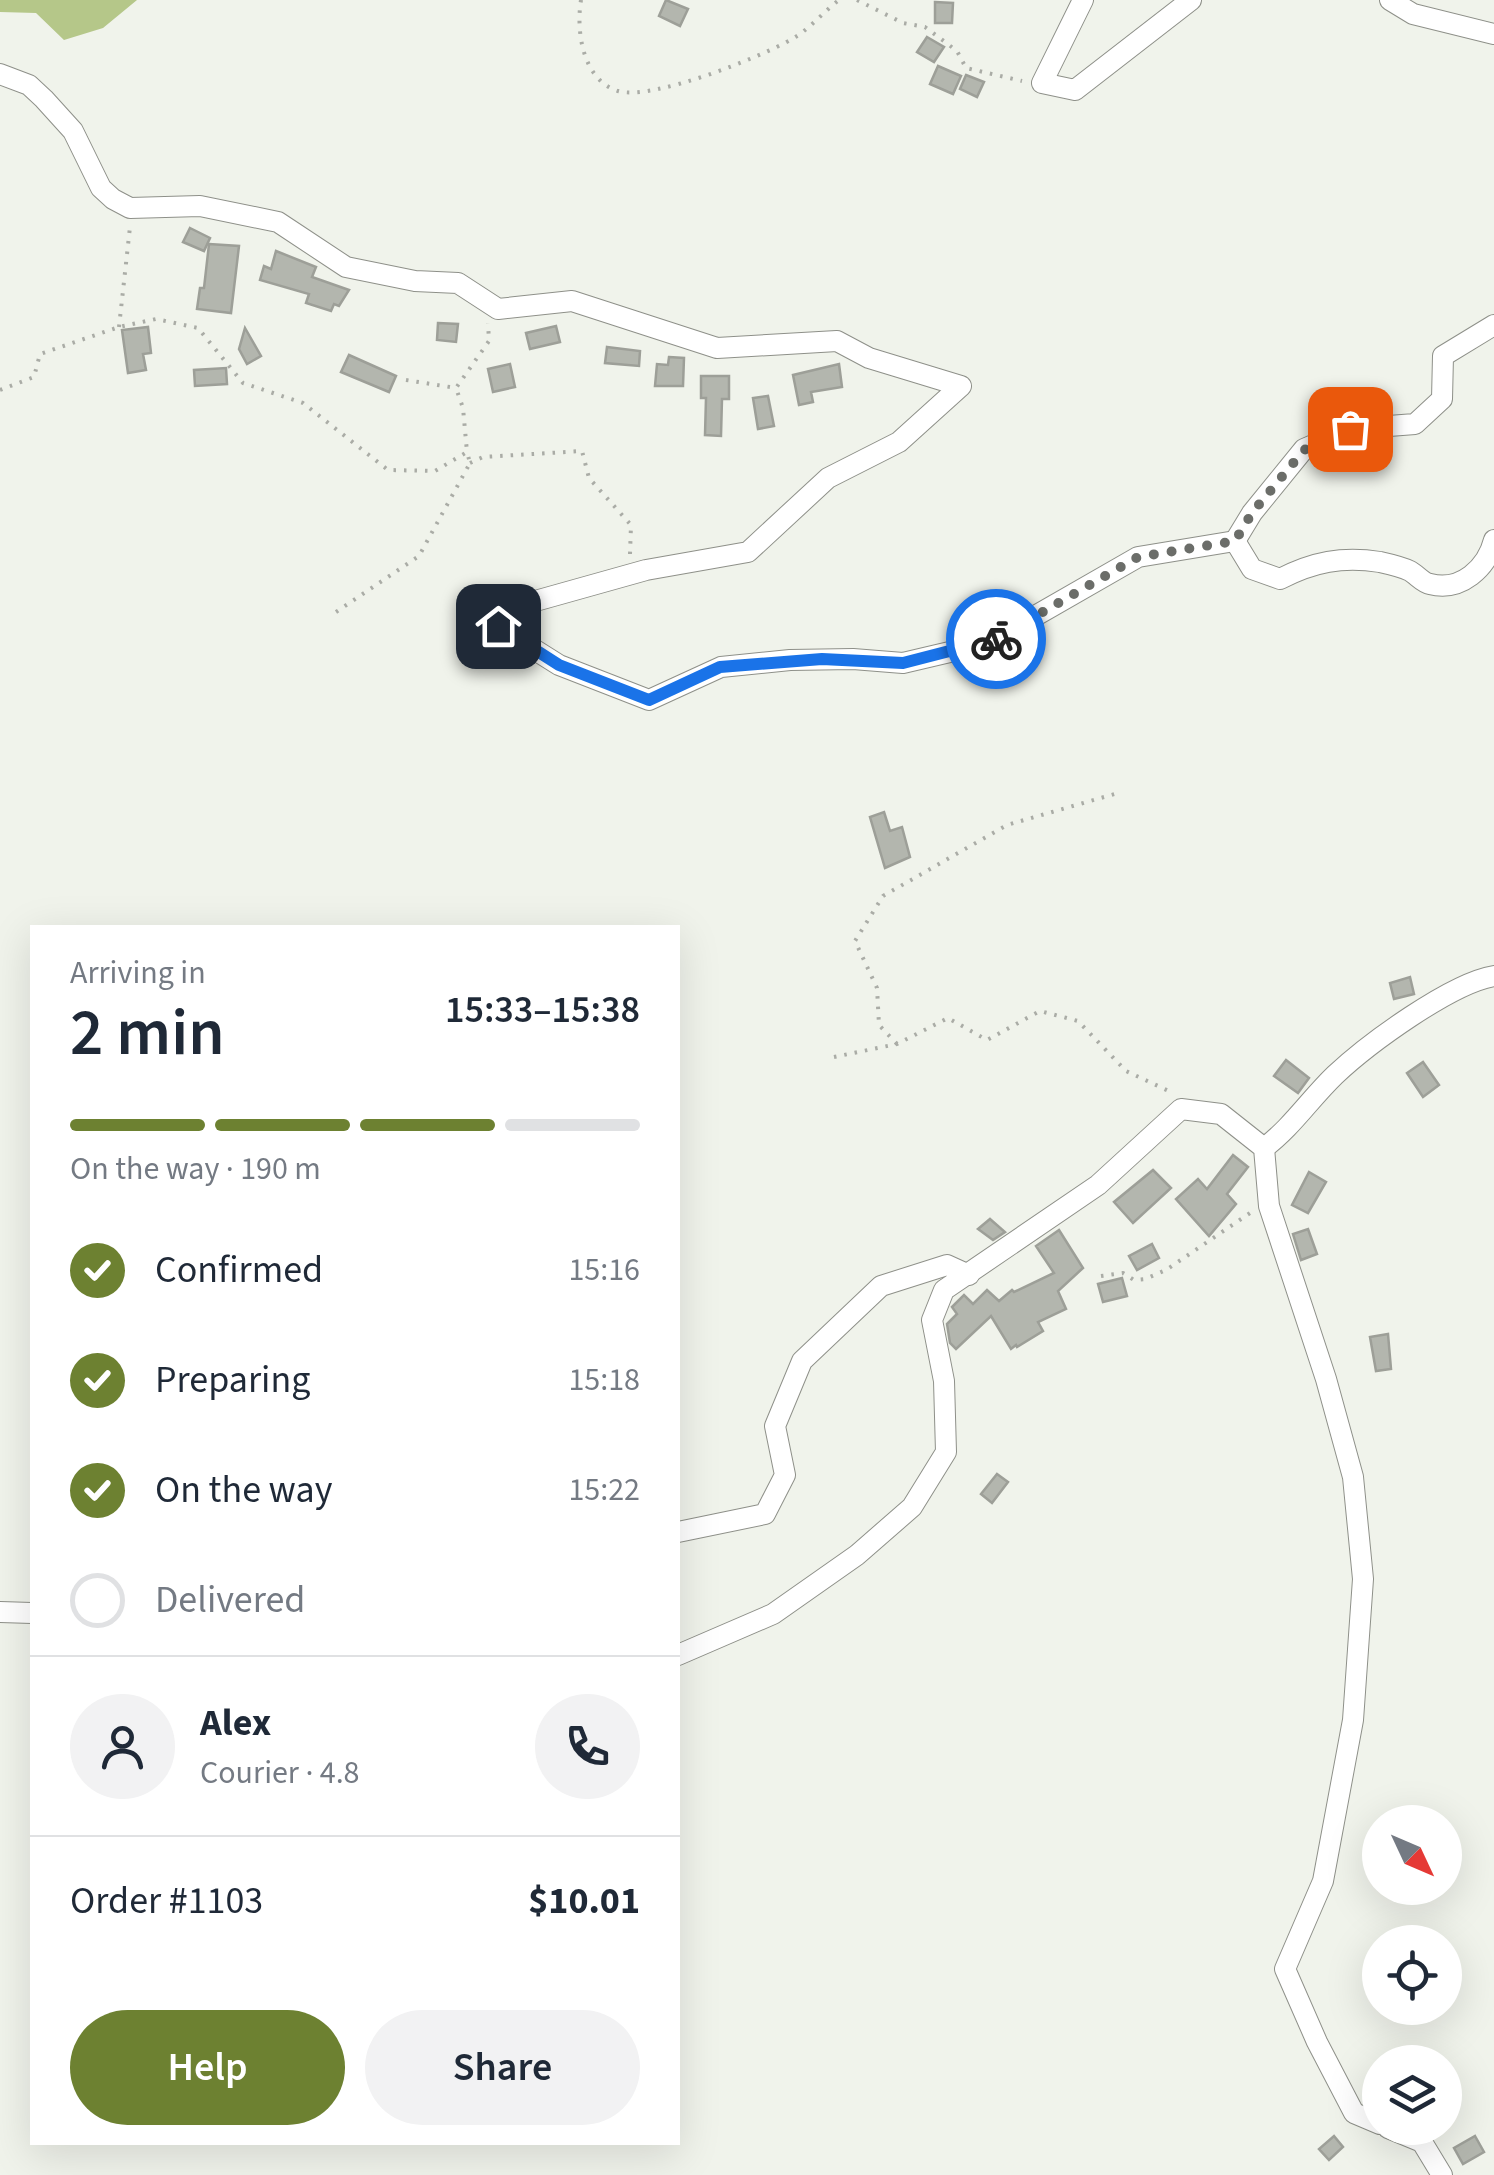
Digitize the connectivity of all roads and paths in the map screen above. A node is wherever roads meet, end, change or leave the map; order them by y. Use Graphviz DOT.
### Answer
graph roads {
  1 [pos="581,0"];
  2 [pos="840,0"];
  3 [pos="857,0"];
  4 [pos="1083,0"];
  5 [pos="1191,0"];
  6 [pos="1390,0"];
  7 [pos="1494,34"];
  8 [pos="0,74"];
  9 [pos="1042,82"];
  10 [pos="133,208"];
  11 [pos="490,304"];
  12 [pos="1494,325"];
  13 [pos="119,327"];
  14 [pos="406,380"];
  15 [pos="456,388"];
  16 [pos="0,390"];
  17 [pos="467,452"];
  18 [pos="470,462"];
  19 [pos="1494,540"];
  20 [pos="1235,541"];
  21 [pos="630,574"];
  22 [pos="336,612"];
  23 [pos="1118,793"];
  24 [pos="1494,976"];
  25 [pos="897,1044"];
  26 [pos="834,1057"];
  27 [pos="1181,1109"];
  28 [pos="1264,1148"];
  29 [pos="1268,1206"];
  30 [pos="968,1275"];
  31 [pos="1101,1276"];
  32 [pos="680,1532"];
  33 [pos="0,1612"];
  34 [pos="30,1613"];
  35 [pos="680,1654"];
  36 [pos="1362,2116"];
  37 [pos="1424,2145"];
  38 [pos="1442,2175"];
  1 -- 2 [label="path"];
  3 -- 9 [label="path"];
  4 -- 9 [label="street"];
  5 -- 9 [label="street"];
  6 -- 7 [label="street"];
  8 -- 10 [label="street"];
  10 -- 11 [label="street"];
  10 -- 13 [label="path"];
  11 -- 15 [label="path"];
  11 -- 21 [label="street"];
  12 -- 20 [label="street"];
  13 -- 16 [label="path"];
  13 -- 17 [label="path"];
  14 -- 15 [label="path"];
  15 -- 17 [label="path"];
  17 -- 18 [label="path"];
  18 -- 21 [label="path"];
  18 -- 22 [label="path"];
  19 -- 20 [label="street"];
  20 -- 21 [label="street"];
  23 -- 25 [label="path"];
  24 -- 28 [label="street"];
  25 -- 26 [label="path"];
  25 -- 27 [label="path"];
  27 -- 28 [label="street"];
  27 -- 30 [label="street"];
  28 -- 29 [label="street"];
  29 -- 31 [label="path"];
  29 -- 36 [label="street"];
  30 -- 32 [label="street"];
  30 -- 35 [label="street"];
  33 -- 34 [label="street"];
  37 -- 38 [label="street"];
}
